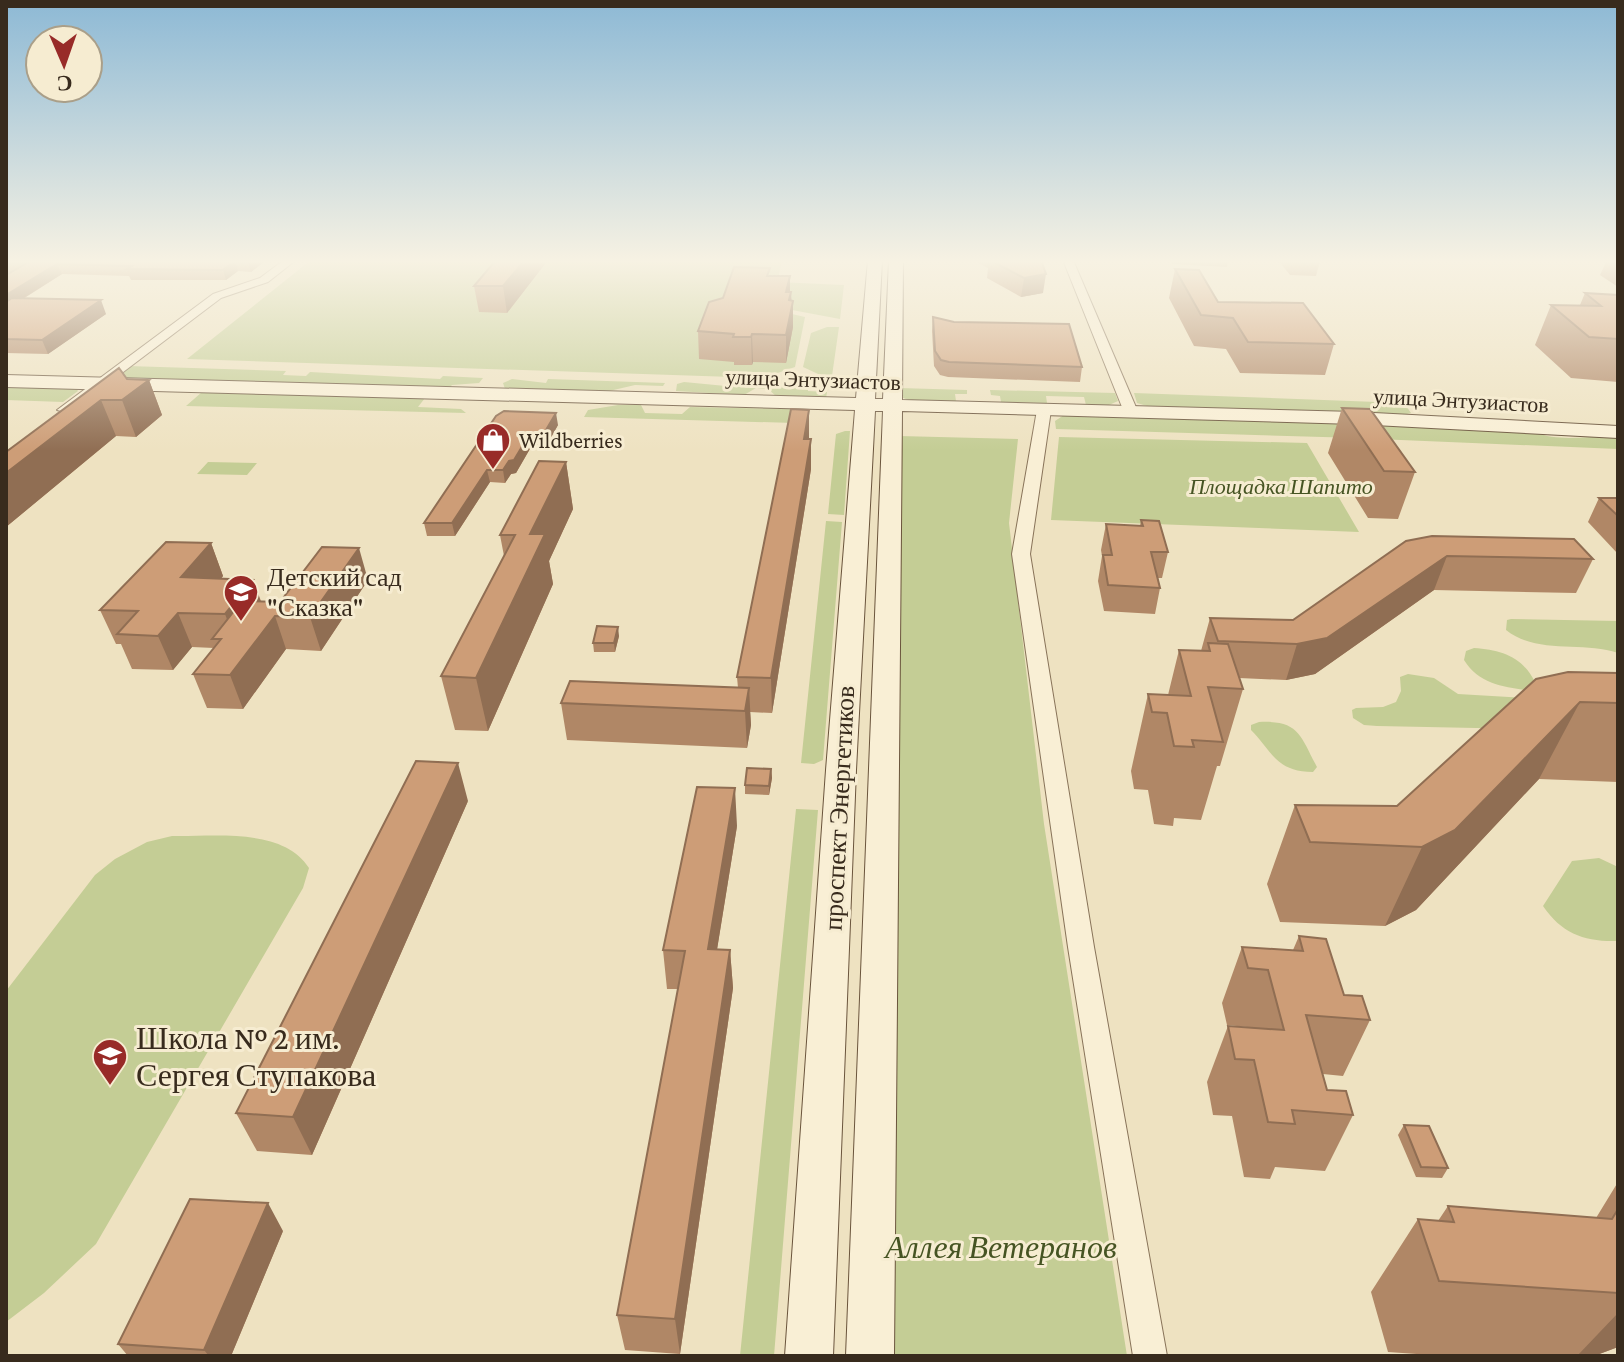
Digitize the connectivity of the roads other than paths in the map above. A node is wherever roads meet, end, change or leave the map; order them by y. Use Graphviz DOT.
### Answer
graph roads {
  1 [pos="179,324"];
  2 [pos="884,324"];
  3 [pos="1094,324"];
  4 [pos="6,381"];
  5 [pos="98,383"];
  6 [pos="880,405"];
  7 [pos="1044,410"];
  8 [pos="1131,412"];
  9 [pos="49,421"];
  10 [pos="1618,432"];
  11 [pos="809,1356"];
  12 [pos="870,1356"];
  13 [pos="1150,1356"];
  1 -- 5 [label="street"];
  2 -- 6 [label="main road, проспект Энергетиков"];
  3 -- 8 [label="street"];
  4 -- 5 [label="main road, улица Энтузиастов"];
  5 -- 6 [label="main road, улица Энтузиастов"];
  5 -- 9 [label="street"];
  6 -- 7 [label="main road, улица Энтузиастов"];
  6 -- 11 [label="main road, проспект Энергетиков"];
  6 -- 12 [label="main road, проспект Энергетиков"];
  7 -- 8 [label="main road, улица Энтузиастов"];
  7 -- 13 [label="street"];
  8 -- 10 [label="main road, улица Энтузиастов"];
}
